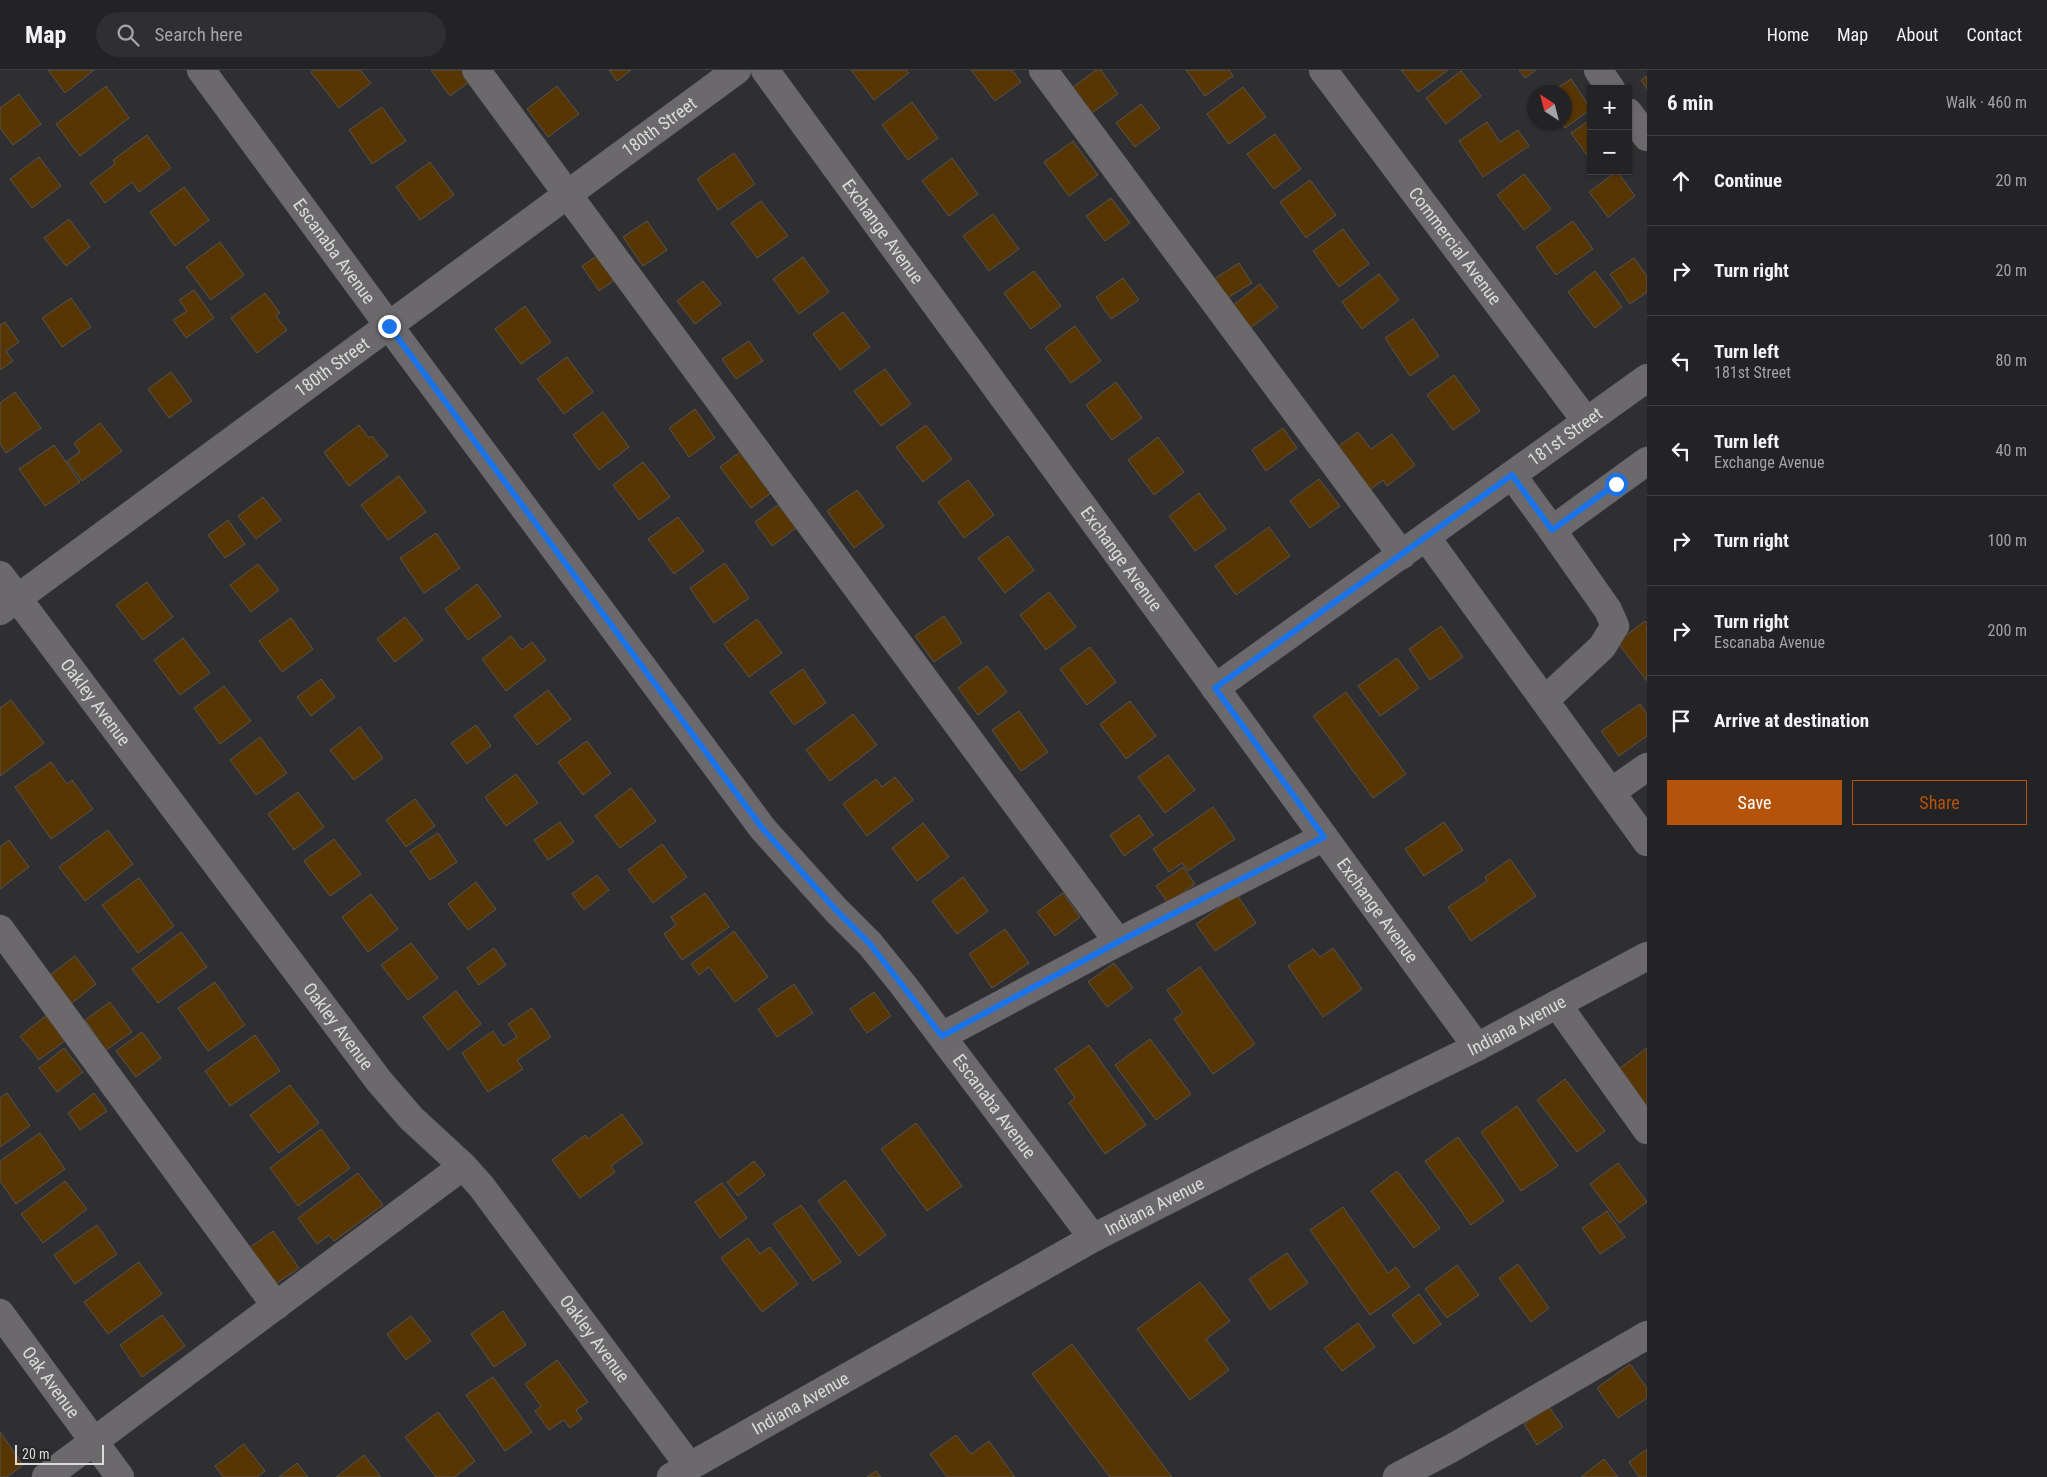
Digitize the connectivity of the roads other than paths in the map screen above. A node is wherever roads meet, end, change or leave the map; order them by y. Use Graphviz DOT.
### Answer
graph roads {
  1 [pos="201,70"];
  2 [pos="476,70"];
  3 [pos="737,70"];
  4 [pos="765,70"];
  5 [pos="1043,70"];
  6 [pos="1323,70"];
  7 [pos="1598,70"];
  8 [pos="1608,85"];
  9 [pos="1632,117"];
  10 [pos="1647,137"];
  11 [pos="567,195"];
  12 [pos="389,326"];
  13 [pos="1647,380"];
  14 [pos="1586,421"];
  15 [pos="1647,461"];
  16 [pos="1512,475"];
  17 [pos="1552,530"];
  18 [pos="1426,537"];
  19 [pos="1402,554"];
  20 [pos="0,575"];
  21 [pos="9,604"];
  22 [pos="1215,688"];
  23 [pos="1544,700"];
  24 [pos="1647,767"];
  25 [pos="1611,792"];
  26 [pos="1324,837"];
  27 [pos="1647,842"];
  28 [pos="0,929"];
  29 [pos="1118,942"];
  30 [pos="1647,956"];
  31 [pos="1557,1004"];
  32 [pos="942,1036"];
  33 [pos="1477,1047"];
  34 [pos="1647,1130"];
  35 [pos="463,1166"];
  36 [pos="1093,1238"];
  37 [pos="276,1306"];
  38 [pos="0,1313"];
  39 [pos="1647,1335"];
  40 [pos="94,1442"];
  41 [pos="680,1472"];
  42 [pos="46,1477"];
  43 [pos="120,1477"];
  44 [pos="1397,1477"];
  1 -- 12 [label="street, Escanaba Avenue"];
  2 -- 11 [label="street"];
  3 -- 11 [label="street, 180th Street"];
  4 -- 22 [label="street, Exchange Avenue"];
  5 -- 19 [label="street"];
  6 -- 14 [label="street, Commercial Avenue"];
  7 -- 8 [label="street"];
  9 -- 10 [label="street"];
  11 -- 12 [label="street, 180th Street"];
  11 -- 29 [label="street"];
  12 -- 21 [label="street, 180th Street"];
  12 -- 32 [label="street, Escanaba Avenue"];
  13 -- 14 [label="street, 181st Street"];
  14 -- 16 [label="street, 181st Street"];
  15 -- 17 [label="street"];
  16 -- 17 [label="street"];
  16 -- 18 [label="street, 181st Street"];
  17 -- 23 [label="street"];
  18 -- 19 [label="street, 181st Street"];
  18 -- 23 [label="street"];
  19 -- 22 [label="street, 181st Street"];
  20 -- 21 [label="street, Oakley Avenue"];
  21 -- 35 [label="street, Oakley Avenue"];
  22 -- 26 [label="street, Exchange Avenue"];
  23 -- 25 [label="street"];
  24 -- 25 [label="street"];
  25 -- 27 [label="street"];
  26 -- 29 [label="street"];
  26 -- 33 [label="street, Exchange Avenue"];
  28 -- 37 [label="street"];
  29 -- 32 [label="street"];
  30 -- 31 [label="street, Indiana Avenue"];
  31 -- 33 [label="street, Indiana Avenue"];
  31 -- 34 [label="street"];
  32 -- 36 [label="street, Escanaba Avenue"];
  33 -- 36 [label="street, Indiana Avenue"];
  35 -- 37 [label="street"];
  35 -- 41 [label="street, Oakley Avenue"];
  36 -- 41 [label="street, Indiana Avenue"];
  37 -- 40 [label="street"];
  38 -- 40 [label="street, Oak Avenue"];
  39 -- 44 [label="street"];
  40 -- 42 [label="street"];
  40 -- 43 [label="street, Oak Avenue"];
}
